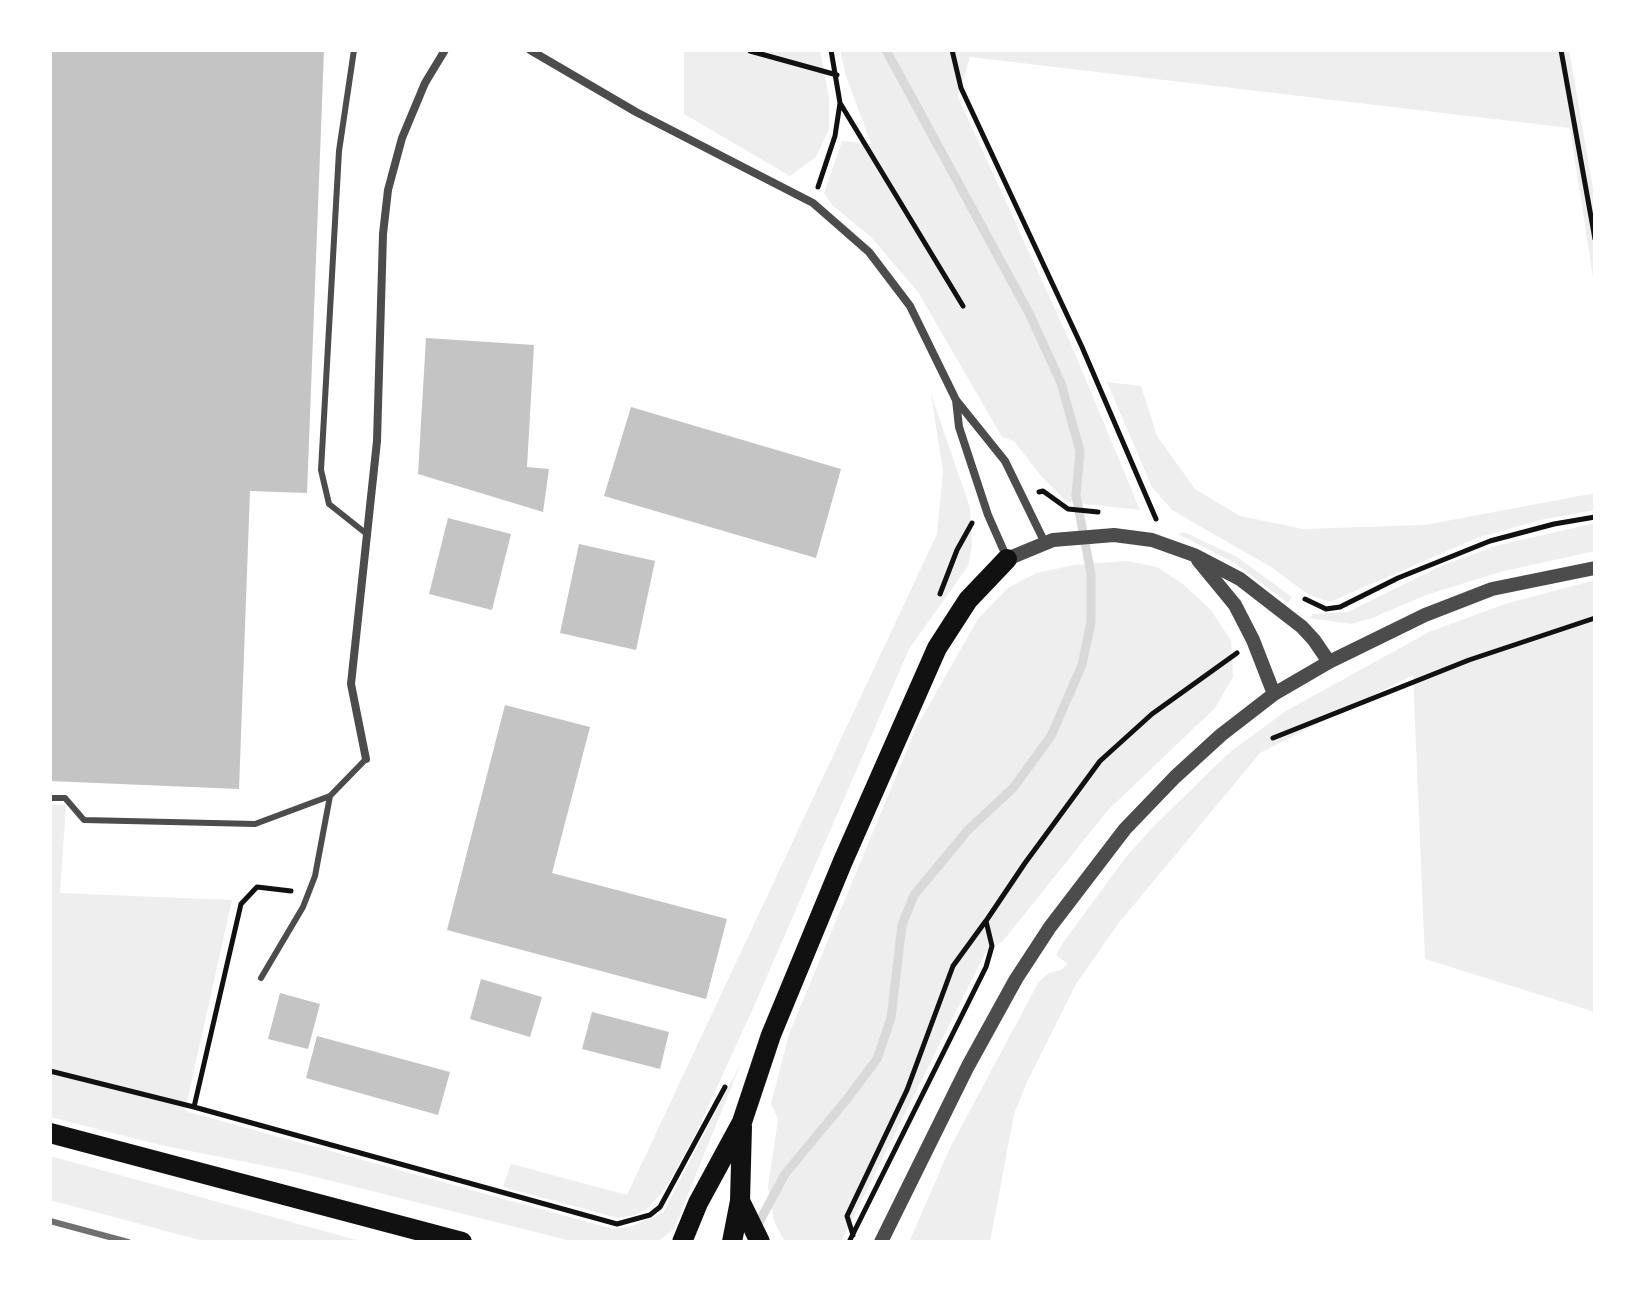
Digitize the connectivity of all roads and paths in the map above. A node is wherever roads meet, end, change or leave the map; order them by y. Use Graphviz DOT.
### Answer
graph roads {
  1 [pos="354,50"];
  2 [pos="445,50"];
  3 [pos="530,50"];
  4 [pos="831,50"];
  5 [pos="952,50"];
  6 [pos="1561,50"];
  7 [pos="750,51"];
  8 [pos="837,75"];
  9 [pos="840,103"];
  10 [pos="813,203"];
  11 [pos="1595,239"];
  12 [pos="963,306"];
  13 [pos="956,400"];
  14 [pos="1025,497"];
  15 [pos="1092,512"];
  16 [pos="988,515"];
  17 [pos="1595,517"];
  18 [pos="368,535"];
  19 [pos="1152,540"];
  20 [pos="1049,542"];
  21 [pos="1194,555"];
  22 [pos="1007,559"];
  23 [pos="1595,568"];
  24 [pos="1302,597"];
  25 [pos="935,605"];
  26 [pos="1595,618"];
  27 [pos="1253,640"];
  28 [pos="1329,662"];
  29 [pos="1274,694"];
  30 [pos="1273,738"];
  31 [pos="366,759"];
  32 [pos="330,796"];
  33 [pos="50,798"];
  34 [pos="308,893"];
  35 [pos="986,921"];
  36 [pos="261,978"];
  37 [pos="50,1071"];
  38 [pos="729,1078"];
  39 [pos="194,1107"];
  40 [pos="742,1122"];
  41 [pos="50,1133"];
  42 [pos="744,1208"];
  43 [pos="853,1235"];
  44 [pos="462,1242"];
  45 [pos="682,1242"];
  46 [pos="732,1242"];
  47 [pos="760,1242"];
  48 [pos="849,1242"];
  49 [pos="881,1242"];
  1 -- 18 [label="lane"];
  2 -- 18 [label="street"];
  3 -- 10 [label="street"];
  4 -- 8 [label="path"];
  5 -- 19 [label="path"];
  6 -- 11 [label="path"];
  7 -- 8 [label="path"];
  8 -- 9 [label="path"];
  9 -- 10 [label="path"];
  9 -- 12 [label="path"];
  10 -- 13 [label="street"];
  13 -- 14 [label="street"];
  13 -- 16 [label="street"];
  14 -- 15 [label="path"];
  14 -- 20 [label="street"];
  16 -- 22 [label="street"];
  16 -- 25 [label="path"];
  17 -- 24 [label="path"];
  18 -- 31 [label="street"];
  19 -- 20 [label="street"];
  19 -- 21 [label="street"];
  20 -- 22 [label="street"];
  21 -- 27 [label="street"];
  21 -- 28 [label="street"];
  22 -- 40 [label="main road"];
  23 -- 28 [label="street"];
  26 -- 30 [label="path"];
  27 -- 29 [label="street"];
  27 -- 35 [label="path"];
  28 -- 29 [label="street"];
  29 -- 49 [label="street"];
  31 -- 32 [label="lane"];
  32 -- 33 [label="lane"];
  32 -- 34 [label="lane"];
  34 -- 36 [label="lane"];
  34 -- 39 [label="path"];
  35 -- 43 [label="path"];
  35 -- 43 [label="path"];
  37 -- 39 [label="path"];
  38 -- 39 [label="path"];
  40 -- 42 [label="main road"];
  40 -- 45 [label="main road"];
  41 -- 44 [label="main road"];
  42 -- 46 [label="main road"];
  42 -- 47 [label="main road"];
  43 -- 48 [label="path"];
}
